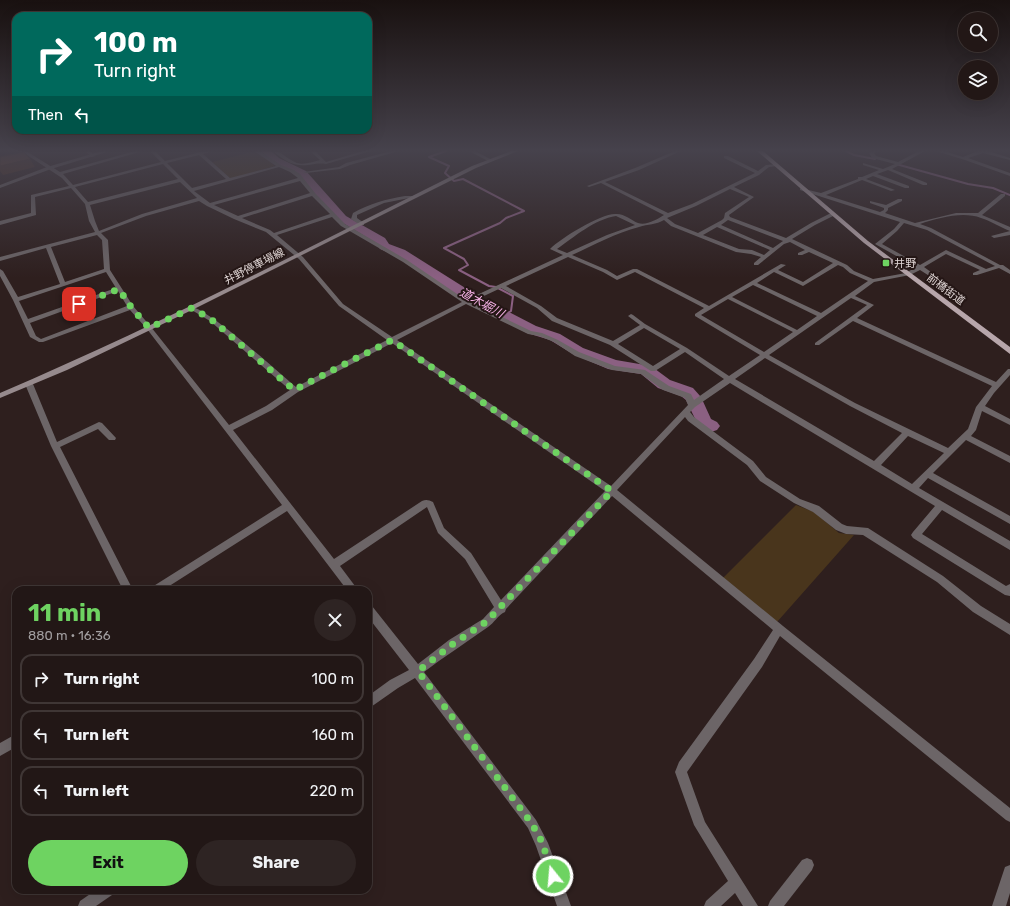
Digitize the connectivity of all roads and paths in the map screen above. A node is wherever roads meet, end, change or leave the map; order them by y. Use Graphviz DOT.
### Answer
graph roads {
  1 [pos="44,193"];
  2 [pos="78,193"];
  3 [pos="129,193"];
  4 [pos="195,193"];
  5 [pos="250,193"];
  6 [pos="422,193"];
  7 [pos="623,193"];
  8 [pos="717,193"];
  9 [pos="744,193"];
  10 [pos="808,193"];
  11 [pos="816,193"];
  12 [pos="825,193"];
  13 [pos="312,194"];
  14 [pos="1003,194"];
  15 [pos="821,195"];
  16 [pos="412,198"];
  17 [pos="200,199"];
  18 [pos="900,200"];
  19 [pos="872,202"];
  20 [pos="87,204"];
  21 [pos="209,205"];
  22 [pos="886,208"];
  23 [pos="833,214"];
  24 [pos="881,214"];
  25 [pos="332,215"];
  26 [pos="979,215"];
  27 [pos="666,216"];
  28 [pos="236,218"];
  29 [pos="727,218"];
  30 [pos="903,221"];
  31 [pos="0,223"];
  32 [pos="362,224"];
  33 [pos="639,224"];
  34 [pos="916,224"];
  35 [pos="718,226"];
  36 [pos="351,228"];
  37 [pos="1010,229"];
  38 [pos="98,232"];
  39 [pos="1010,233"];
  40 [pos="273,235"];
  41 [pos="699,235"];
  42 [pos="994,236"];
  43 [pos="789,240"];
  44 [pos="48,246"];
  45 [pos="886,248"];
  46 [pos="774,250"];
  47 [pos="808,250"];
  48 [pos="878,250"];
  49 [pos="800,254"];
  50 [pos="298,255"];
  51 [pos="568,256"];
  52 [pos="765,257"];
  53 [pos="0,259"];
  54 [pos="837,263"];
  55 [pos="756,264"];
  56 [pos="783,265"];
  57 [pos="1001,266"];
  58 [pos="919,267"];
  59 [pos="107,270"];
  60 [pos="774,270"];
  61 [pos="984,270"];
  62 [pos="0,271"];
  63 [pos="1010,272"];
  64 [pos="908,274"];
  65 [pos="975,274"];
  66 [pos="933,276"];
  67 [pos="872,281"];
  68 [pos="753,283"];
  69 [pos="63,285"];
  70 [pos="502,286"];
  71 [pos="119,289"];
  72 [pos="851,296"];
  73 [pos="728,297"];
  74 [pos="16,300"];
  75 [pos="466,302"];
  76 [pos="131,307"];
  77 [pos="192,308"];
  78 [pos="709,308"];
  79 [pos="631,316"];
  80 [pos="822,316"];
  81 [pos="852,318"];
  82 [pos="26,322"];
  83 [pos="644,324"];
  84 [pos="149,328"];
  85 [pos="797,332"];
  86 [pos="392,340"];
  87 [pos="613,344"];
  88 [pos="817,344"];
  89 [pos="685,349"];
  90 [pos="1010,351"];
  91 [pos="764,355"];
  92 [pos="1010,371"];
  93 [pos="729,379"];
  94 [pos="29,384"];
  95 [pos="996,385"];
  96 [pos="294,390"];
  97 [pos="0,396"];
  98 [pos="980,407"];
  99 [pos="689,408"];
  100 [pos="1010,422"];
  101 [pos="228,429"];
  102 [pos="907,433"];
  103 [pos="965,436"];
  104 [pos="112,438"];
  105 [pos="55,446"];
  106 [pos="949,452"];
  107 [pos="1010,460"];
  108 [pos="876,465"];
  109 [pos="927,474"];
  110 [pos="914,487"];
  111 [pos="612,491"];
  112 [pos="941,505"];
  113 [pos="288,506"];
  114 [pos="1010,520"];
  115 [pos="1010,546"];
  116 [pos="333,565"];
  117 [pos="126,586"];
  118 [pos="161,586"];
  119 [pos="350,586"];
  120 [pos="1010,588"];
  121 [pos="501,609"];
  122 [pos="372,614"];
  123 [pos="779,629"];
  124 [pos="1010,630"];
  125 [pos="418,671"];
  126 [pos="372,700"];
  127 [pos="12,742"];
  128 [pos="0,750"];
  129 [pos="1010,816"];
  130 [pos="807,865"];
  131 [pos="1010,872"];
  132 [pos="736,882"];
  133 [pos="102,894"];
  134 [pos="85,906"];
  135 [pos="564,906"];
  136 [pos="711,906"];
  137 [pos="751,906"];
  138 [pos="775,906"];
  139 [pos="999,906"];
  1 -- 31 [label="street"];
  2 -- 20 [label="street"];
  3 -- 20 [label="street"];
  4 -- 17 [label="street"];
  5 -- 21 [label="street"];
  6 -- 16 [label="main road, 井野停車場線"];
  7 -- 27 [label="street"];
  8 -- 27 [label="street"];
  9 -- 29 [label="street"];
  10 -- 23 [label="main road, 前橋街道"];
  11 -- 15 [label="street"];
  12 -- 15 [label="street"];
  13 -- 25 [label="street"];
  13 -- 28 [label="street"];
  14 -- 26 [label="street"];
  15 -- 24 [label="street"];
  16 -- 32 [label="main road, 井野停車場線"];
  16 -- 32 [label="street"];
  17 -- 21 [label="street"];
  17 -- 38 [label="street"];
  18 -- 22 [label="street"];
  19 -- 22 [label="street"];
  20 -- 38 [label="street"];
  21 -- 28 [label="street"];
  22 -- 24 [label="street"];
  23 -- 43 [label="street"];
  23 -- 48 [label="main road, 前橋街道"];
  24 -- 30 [label="street"];
  25 -- 36 [label="street"];
  25 -- 40 [label="street"];
  26 -- 34 [label="street"];
  26 -- 37 [label="street"];
  27 -- 33 [label="street"];
  27 -- 41 [label="street"];
  28 -- 40 [label="street"];
  29 -- 35 [label="street"];
  29 -- 43 [label="street"];
  30 -- 34 [label="street"];
  30 -- 45 [label="street"];
  32 -- 36 [label="main road, 井野停車場線"];
  33 -- 51 [label="street"];
  33 -- 51 [label="street"];
  34 -- 57 [label="street"];
  35 -- 41 [label="street"];
  35 -- 46 [label="street"];
  36 -- 50 [label="main road, 井野停車場線"];
  36 -- 75 [label="street"];
  38 -- 44 [label="street"];
  38 -- 59 [label="street"];
  39 -- 42 [label="street"];
  40 -- 50 [label="street"];
  41 -- 52 [label="street"];
  43 -- 46 [label="street"];
  43 -- 47 [label="street"];
  44 -- 53 [label="street"];
  44 -- 69 [label="street"];
  45 -- 48 [label="street"];
  45 -- 58 [label="street"];
  46 -- 52 [label="street"];
  47 -- 49 [label="street"];
  47 -- 54 [label="street"];
  48 -- 64 [label="main road, 前橋街道"];
  50 -- 77 [label="main road, 井野停車場線"];
  50 -- 86 [label="street"];
  51 -- 70 [label="street"];
  51 -- 78 [label="street"];
  52 -- 55 [label="street"];
  54 -- 60 [label="street"];
  54 -- 67 [label="street"];
  56 -- 60 [label="street"];
  57 -- 61 [label="street"];
  57 -- 63 [label="street"];
  58 -- 61 [label="street"];
  58 -- 64 [label="street"];
  58 -- 66 [label="street"];
  59 -- 69 [label="street"];
  59 -- 71 [label="street"];
  60 -- 68 [label="street"];
  61 -- 65 [label="street"];
  62 -- 74 [label="street"];
  64 -- 67 [label="street"];
  64 -- 90 [label="main road, 前橋街道"];
  67 -- 72 [label="street"];
  68 -- 73 [label="street"];
  68 -- 80 [label="street"];
  69 -- 74 [label="street"];
  70 -- 75 [label="street"];
  70 -- 87 [label="street"];
  71 -- 76 [label="street"];
  71 -- 82 [label="street"];
  72 -- 80 [label="street"];
  72 -- 81 [label="street"];
  73 -- 78 [label="street"];
  73 -- 85 [label="street"];
  74 -- 82 [label="street"];
  75 -- 86 [label="street"];
  75 -- 99 [label="street"];
  76 -- 82 [label="street"];
  76 -- 84 [label="street"];
  77 -- 84 [label="main road, 井野停車場線"];
  77 -- 96 [label="street"];
  78 -- 91 [label="street"];
  79 -- 83 [label="street"];
  80 -- 85 [label="street"];
  81 -- 88 [label="street"];
  81 -- 95 [label="street"];
  83 -- 87 [label="street"];
  83 -- 89 [label="street"];
  84 -- 94 [label="main road, 井野停車場線"];
  84 -- 101 [label="street"];
  85 -- 91 [label="street"];
  86 -- 96 [label="street"];
  86 -- 111 [label="street"];
  87 -- 89 [label="street"];
  89 -- 93 [label="street"];
  91 -- 93 [label="street"];
  91 -- 102 [label="street"];
  92 -- 95 [label="street"];
  93 -- 99 [label="street"];
  93 -- 108 [label="street"];
  94 -- 97 [label="main road, 井野停車場線"];
  94 -- 105 [label="street"];
  95 -- 98 [label="street"];
  96 -- 101 [label="street"];
  98 -- 100 [label="street"];
  98 -- 103 [label="street"];
  99 -- 111 [label="street"];
  99 -- 124 [label="street"];
  101 -- 113 [label="street"];
  102 -- 106 [label="street"];
  102 -- 108 [label="street"];
  103 -- 106 [label="street"];
  103 -- 107 [label="street"];
  104 -- 105 [label="street"];
  105 -- 117 [label="street"];
  106 -- 109 [label="street"];
  108 -- 110 [label="street"];
  109 -- 110 [label="street"];
  109 -- 114 [label="street"];
  110 -- 112 [label="street"];
  111 -- 121 [label="street"];
  111 -- 123 [label="street"];
  112 -- 115 [label="street"];
  112 -- 120 [label="street"];
  113 -- 116 [label="street"];
  113 -- 118 [label="street"];
  116 -- 119 [label="street"];
  116 -- 121 [label="street"];
  121 -- 125 [label="street"];
  122 -- 125 [label="street"];
  123 -- 129 [label="street"];
  123 -- 132 [label="street"];
  125 -- 126 [label="street"];
  125 -- 135 [label="street"];
  127 -- 128 [label="street"];
  130 -- 138 [label="street"];
  131 -- 139 [label="street"];
  132 -- 136 [label="street"];
  132 -- 137 [label="street"];
  133 -- 134 [label="street"];
}
